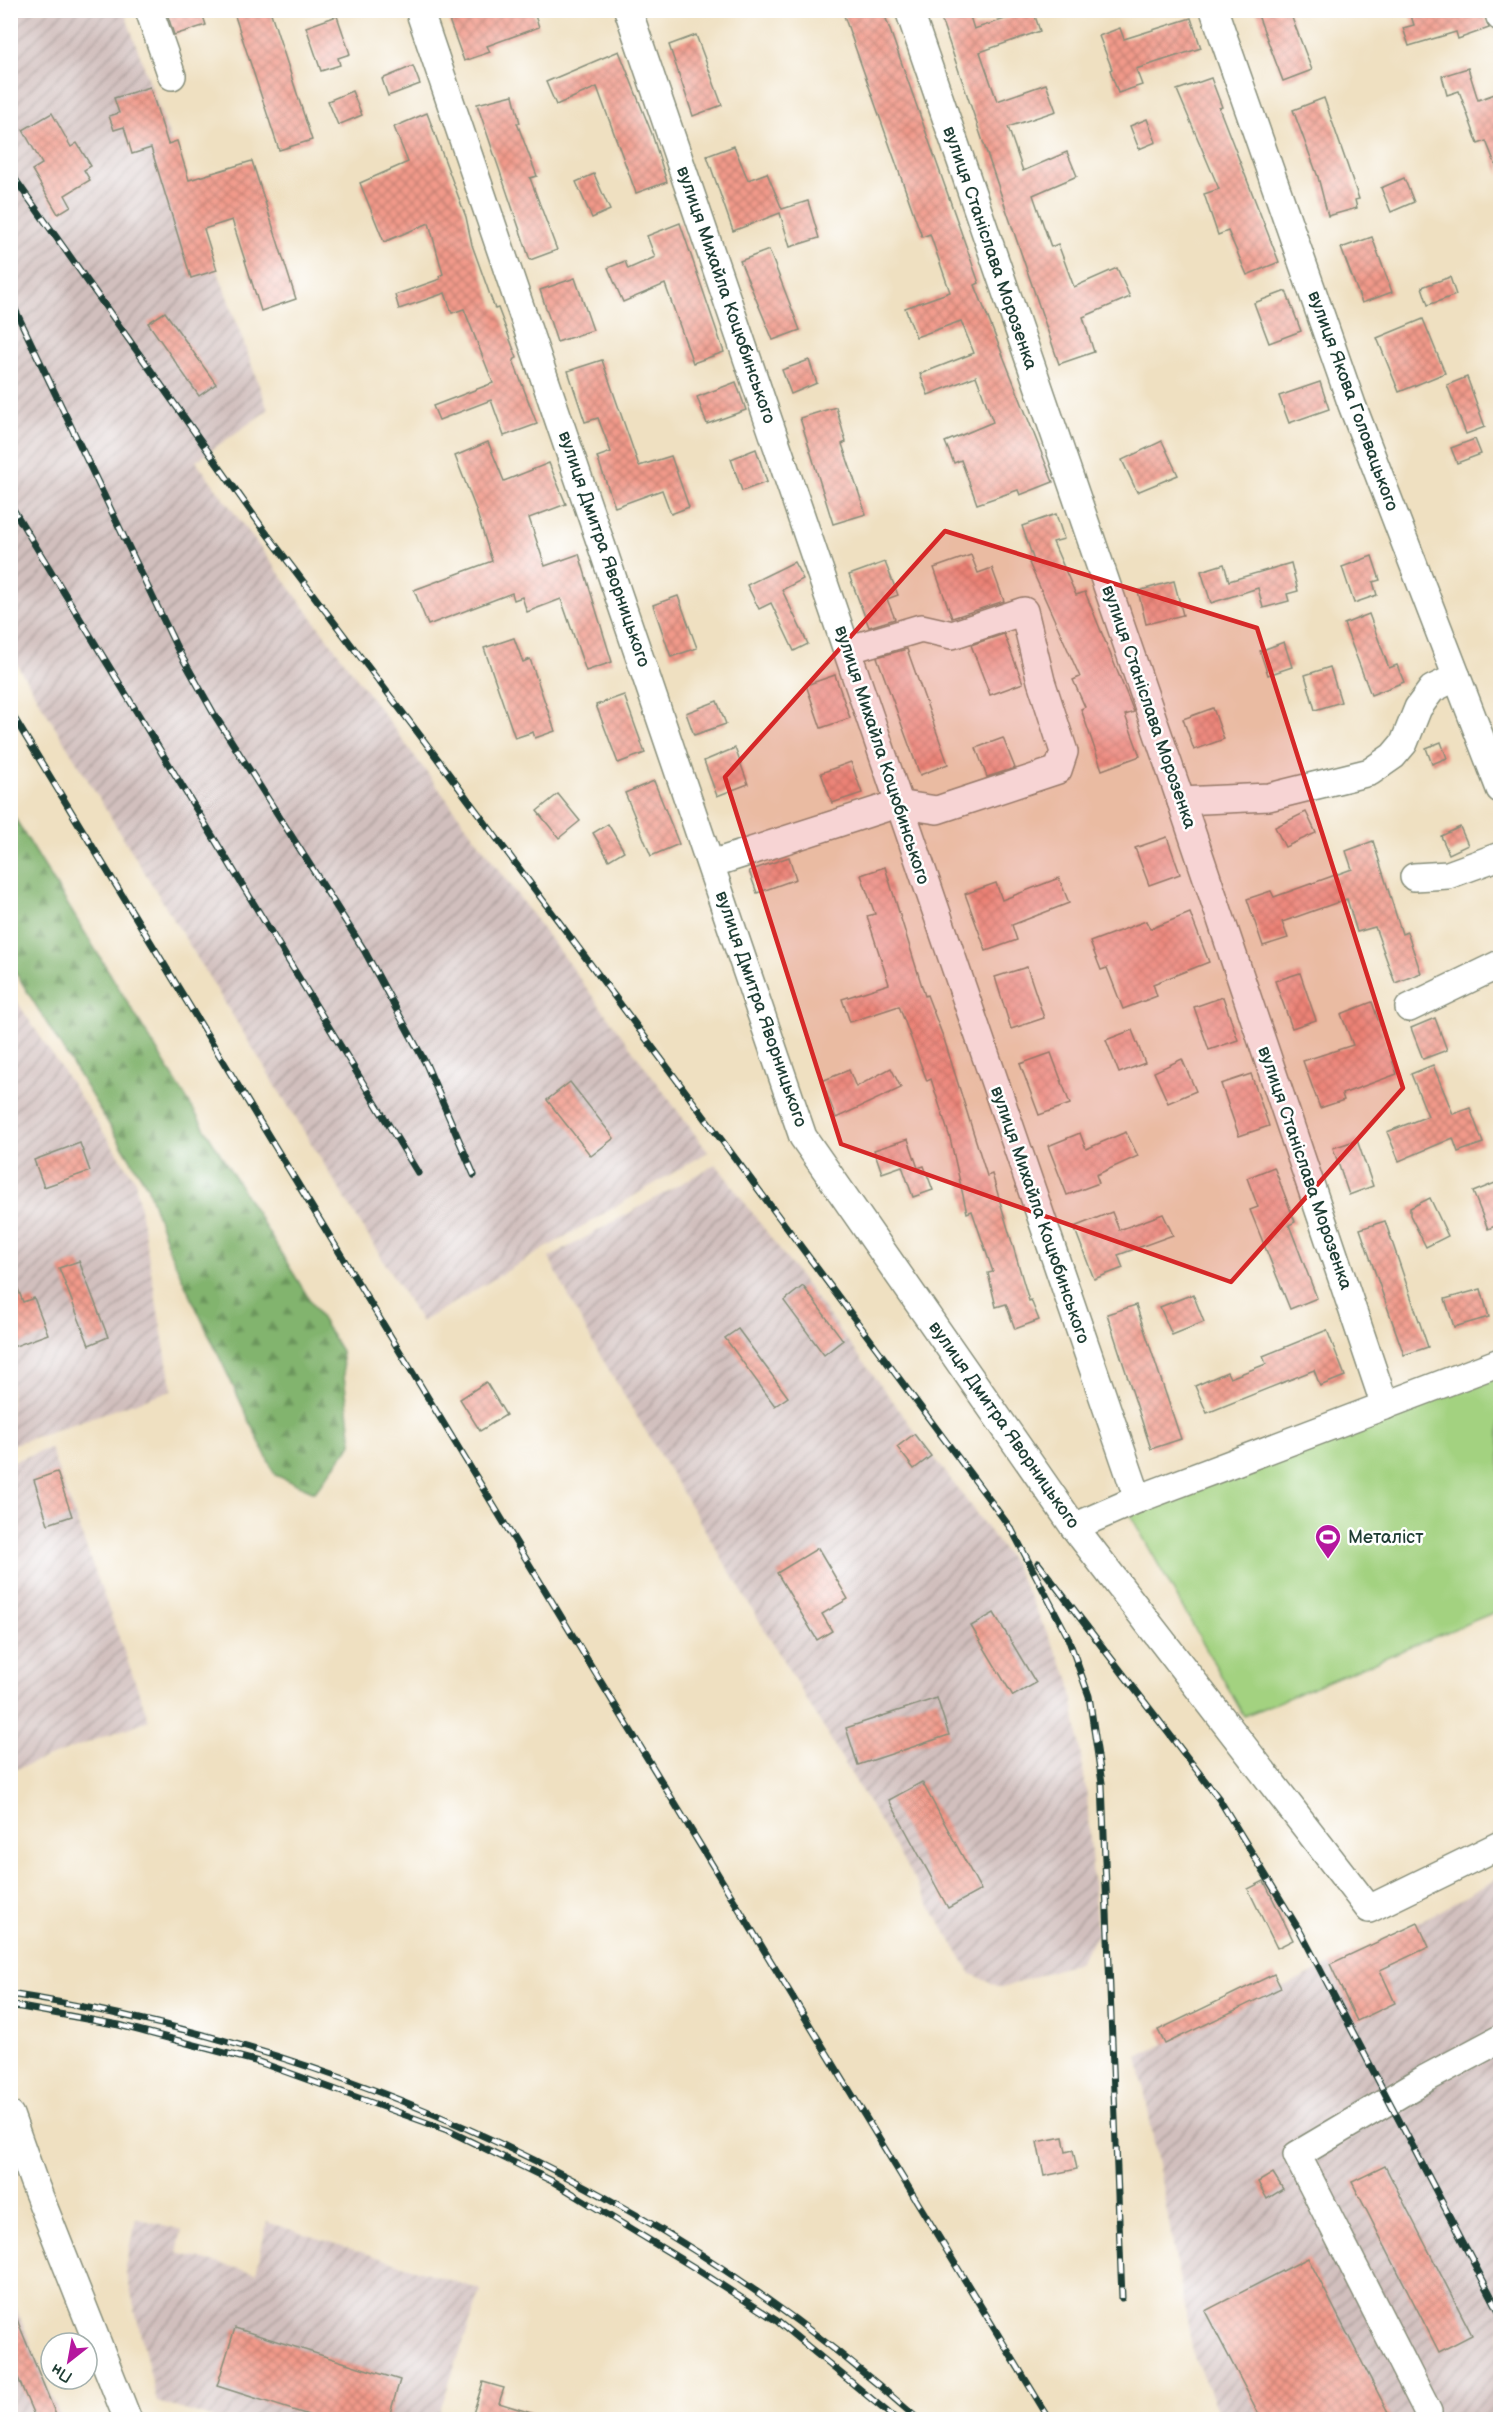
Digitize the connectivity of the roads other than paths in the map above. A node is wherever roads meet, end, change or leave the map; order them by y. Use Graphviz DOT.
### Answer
graph roads {
  1 [pos="149,10"];
  2 [pos="419,10"];
  3 [pos="628,10"];
  4 [pos="909,10"];
  5 [pos="1214,10"];
  6 [pos="1498,10"];
  7 [pos="1500,17"];
  8 [pos="172,76"];
  9 [pos="847,650"];
  10 [pos="1457,677"];
  11 [pos="1500,789"];
  12 [pos="1181,801"];
  13 [pos="897,804"];
  14 [pos="1500,856"];
  15 [pos="711,864"];
  16 [pos="1414,877"];
  17 [pos="1500,964"];
  18 [pos="1409,1008"];
  19 [pos="1500,1362"];
  20 [pos="1385,1406"];
  21 [pos="1138,1499"];
  22 [pos="1074,1527"];
  23 [pos="1500,1845"];
  24 [pos="1500,2039"];
  25 [pos="10,2115"];
  26 [pos="1428,2412"];
  27 [pos="128,2420"];
  1 -- 8 [label="street"];
  2 -- 15 [label="street, вулиця Дмитра Яворницького"];
  3 -- 9 [label="street, вулиця Михайла Коцюбинського"];
  4 -- 12 [label="street, вулиця Станіслава Морозенка"];
  5 -- 10 [label="street, вулиця Якова Головацького"];
  6 -- 7 [label="street"];
  9 -- 13 [label="street, вулиця Михайла Коцюбинського"];
  9 -- 13 [label="street"];
  10 -- 11 [label="street, вулиця Якова Головацького"];
  10 -- 12 [label="street"];
  12 -- 20 [label="street, вулиця Станіслава Морозенка"];
  13 -- 15 [label="street"];
  13 -- 21 [label="street, вулиця Михайла Коцюбинського"];
  14 -- 16 [label="street"];
  15 -- 22 [label="street, вулиця Дмитра Яворницького"];
  17 -- 18 [label="street"];
  19 -- 20 [label="street"];
  20 -- 21 [label="street"];
  21 -- 22 [label="street"];
  22 -- 23 [label="street, вулиця Дмитра Яворницького"];
  24 -- 26 [label="street"];
  25 -- 27 [label="street"];
}
